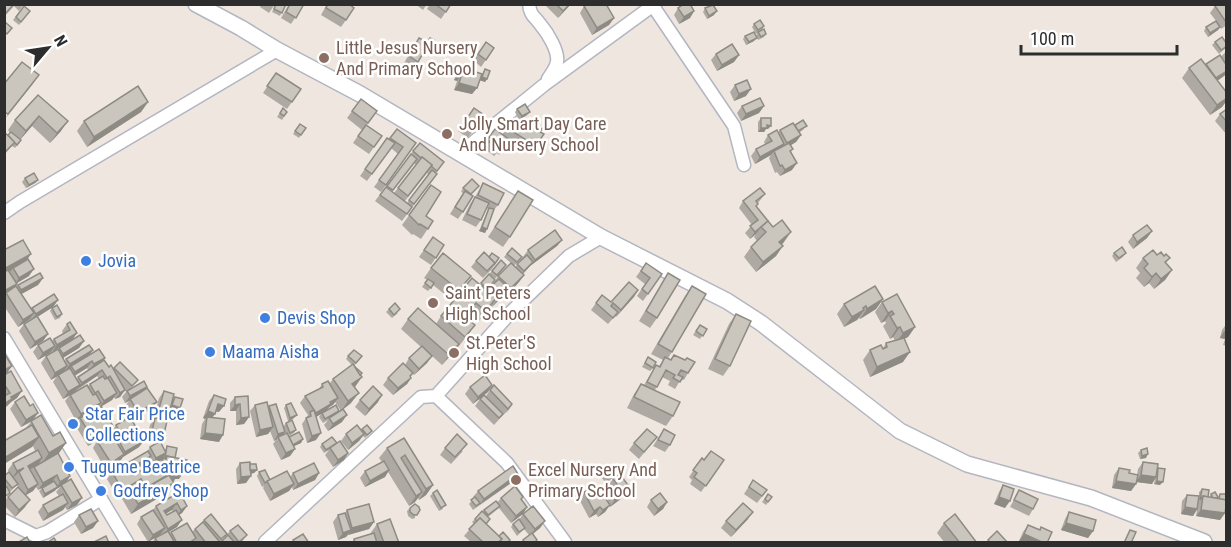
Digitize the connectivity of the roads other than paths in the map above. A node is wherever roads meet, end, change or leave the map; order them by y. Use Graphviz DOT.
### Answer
graph roads {
  1 [pos="196,4"];
  2 [pos="529,4"];
  3 [pos="654,5"];
  4 [pos="277,50"];
  5 [pos="544,85"];
  6 [pos="460,153"];
  7 [pos="744,165"];
  8 [pos="4,213"];
  9 [pos="602,237"];
  10 [pos="4,338"];
  11 [pos="436,396"];
  12 [pos="101,499"];
  13 [pos="4,520"];
  14 [pos="127,543"];
  15 [pos="265,543"];
  16 [pos="565,543"];
  17 [pos="1204,543"];
  1 -- 4 [label="street"];
  2 -- 5 [label="street"];
  3 -- 5 [label="street"];
  3 -- 7 [label="street"];
  4 -- 6 [label="street"];
  4 -- 8 [label="street"];
  5 -- 6 [label="street"];
  6 -- 9 [label="street"];
  9 -- 11 [label="street"];
  9 -- 17 [label="street"];
  10 -- 12 [label="street"];
  11 -- 15 [label="street"];
  11 -- 16 [label="street"];
  12 -- 13 [label="street"];
  12 -- 14 [label="street"];
}
